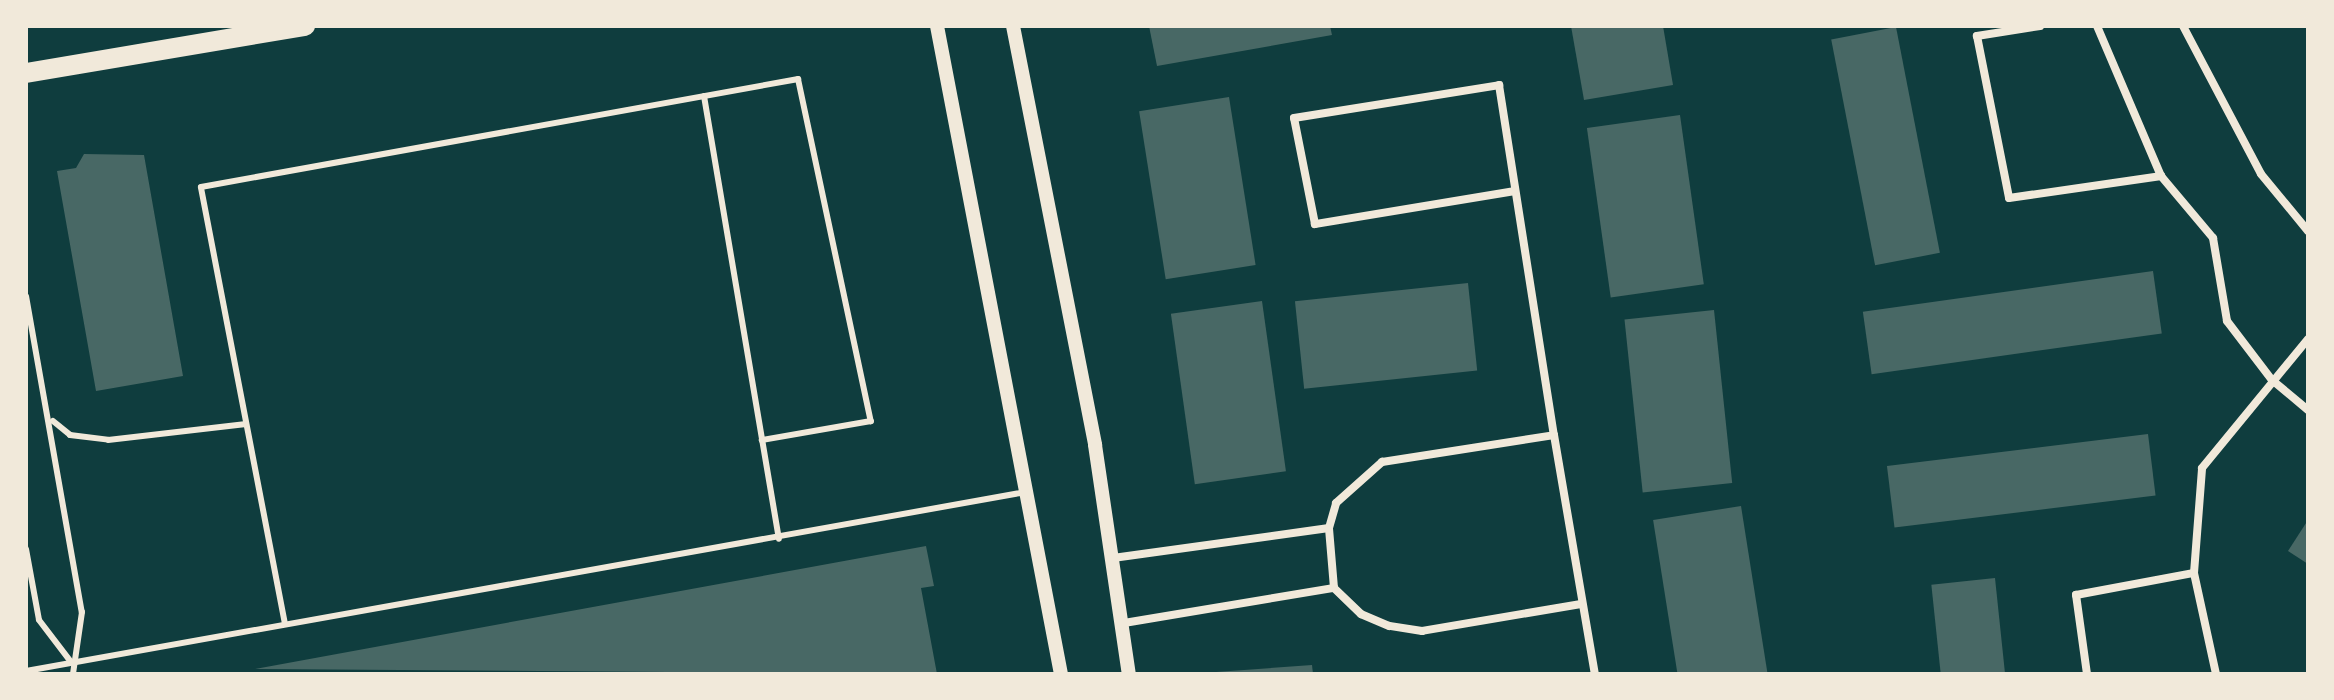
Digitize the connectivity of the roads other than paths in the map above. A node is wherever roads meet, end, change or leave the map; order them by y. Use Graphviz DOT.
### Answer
graph roads {
  1 [pos="305,26"];
  2 [pos="937,26"];
  3 [pos="1013,26"];
  4 [pos="2040,26"];
  5 [pos="2097,26"];
  6 [pos="2183,26"];
  7 [pos="26,73"];
  8 [pos="704,96"];
  9 [pos="2161,176"];
  10 [pos="1515,191"];
  11 [pos="2308,231"];
  12 [pos="26,296"];
  13 [pos="2308,339"];
  14 [pos="2272,380"];
  15 [pos="2308,410"];
  16 [pos="53,421"];
  17 [pos="246,424"];
  18 [pos="1554,435"];
  19 [pos="762,440"];
  20 [pos="1026,492"];
  21 [pos="1329,528"];
  22 [pos="779,539"];
  23 [pos="26,549"];
  24 [pos="1113,558"];
  25 [pos="2194,573"];
  26 [pos="1334,588"];
  27 [pos="1581,604"];
  28 [pos="1124,623"];
  29 [pos="285,624"];
  30 [pos="71,662"];
  31 [pos="26,671"];
  32 [pos="73,674"];
  33 [pos="1061,674"];
  34 [pos="1129,674"];
  35 [pos="1595,674"];
  36 [pos="2087,674"];
  37 [pos="2216,674"];
  1 -- 7 [label="main road"];
  2 -- 20 [label="street"];
  3 -- 24 [label="street"];
  4 -- 9 [label="street"];
  5 -- 9 [label="street"];
  6 -- 11 [label="street"];
  8 -- 17 [label="lane"];
  8 -- 19 [label="lane"];
  8 -- 19 [label="lane"];
  9 -- 14 [label="street"];
  10 -- 10 [label="street"];
  10 -- 18 [label="street"];
  12 -- 16 [label="lane"];
  13 -- 14 [label="street"];
  14 -- 15 [label="street"];
  14 -- 25 [label="street"];
  16 -- 17 [label="lane"];
  16 -- 30 [label="lane"];
  17 -- 29 [label="lane"];
  18 -- 21 [label="street"];
  18 -- 27 [label="street"];
  19 -- 22 [label="lane"];
  20 -- 22 [label="lane"];
  20 -- 33 [label="street"];
  21 -- 24 [label="street"];
  21 -- 26 [label="street"];
  22 -- 29 [label="lane"];
  23 -- 30 [label="lane"];
  24 -- 28 [label="street"];
  25 -- 36 [label="street"];
  25 -- 37 [label="street"];
  26 -- 27 [label="street"];
  26 -- 28 [label="street"];
  27 -- 35 [label="street"];
  28 -- 34 [label="street"];
  29 -- 30 [label="lane"];
  30 -- 31 [label="lane"];
  30 -- 32 [label="lane"];
}
